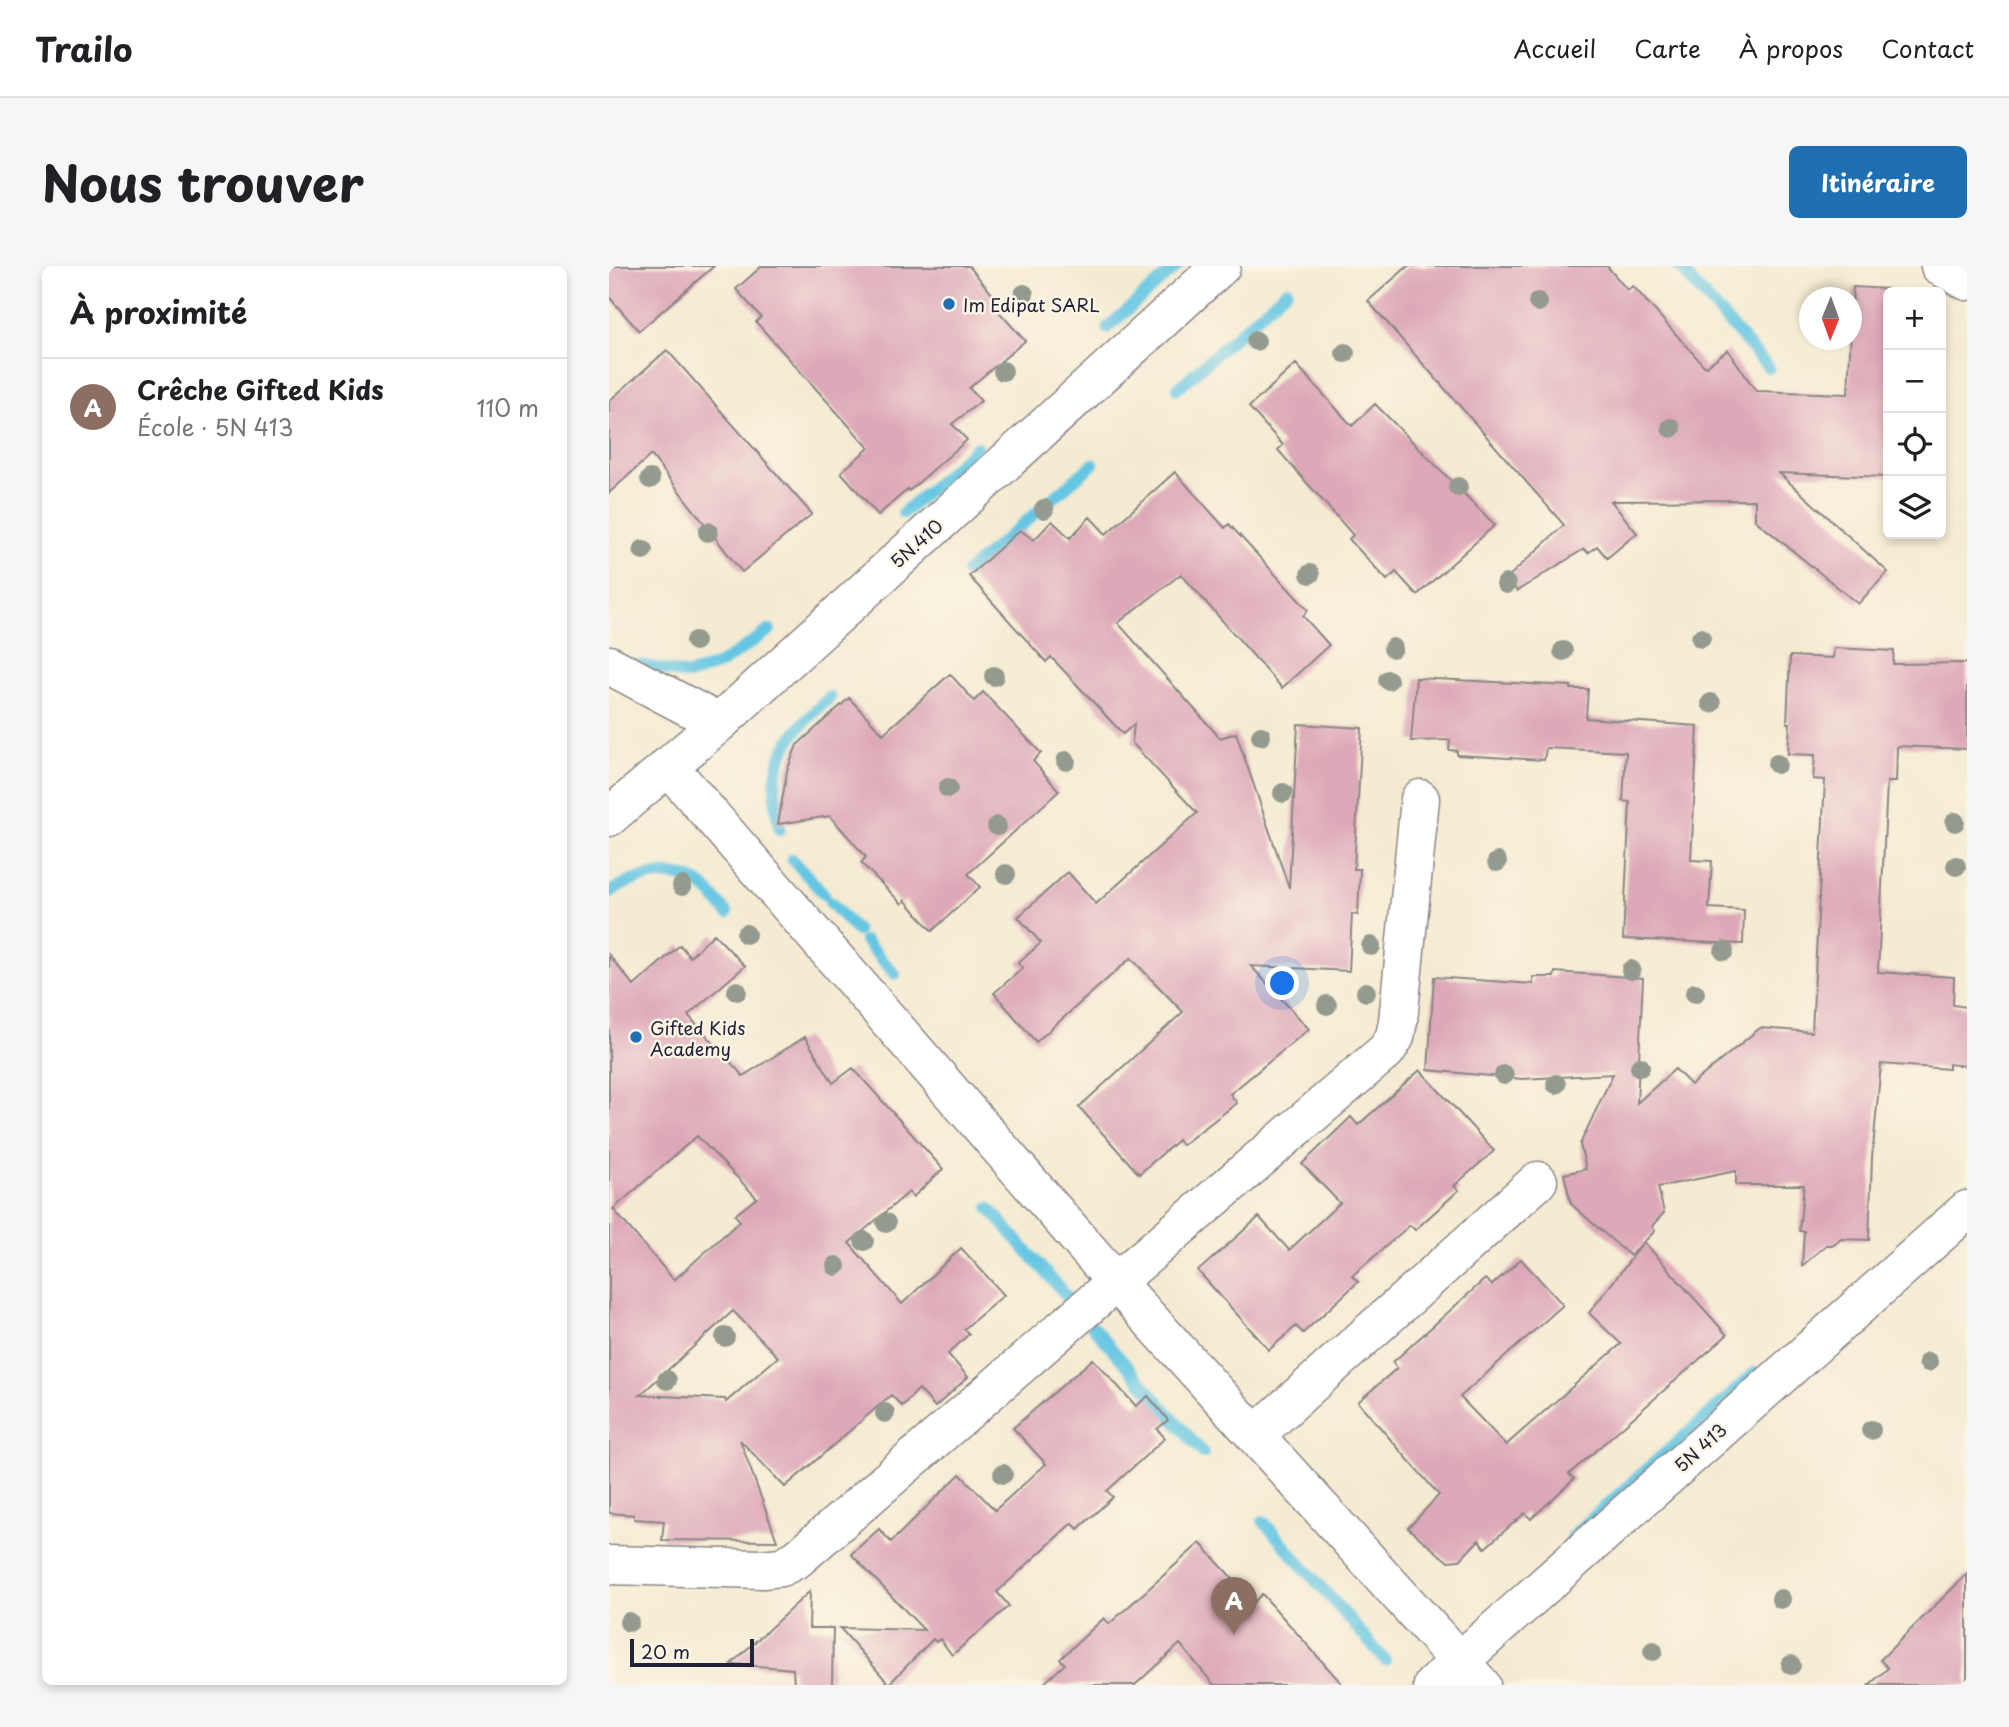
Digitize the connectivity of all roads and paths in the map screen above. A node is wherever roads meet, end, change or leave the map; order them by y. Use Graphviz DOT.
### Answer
graph roads {
  1 [pos="1221,266"];
  2 [pos="1940,266"];
  3 [pos="1967,281"];
  4 [pos="609,665"];
  5 [pos="719,723"];
  6 [pos="668,766"];
  7 [pos="1420,799"];
  8 [pos="609,817"];
  9 [pos="1538,1181"];
  10 [pos="1967,1210"];
  11 [pos="1116,1282"];
  12 [pos="1255,1435"];
  13 [pos="609,1565"];
  14 [pos="1458,1677"];
  1 -- 5 [label="street, 5N.410"];
  2 -- 3 [label="street"];
  4 -- 5 [label="street"];
  5 -- 6 [label="street, 5N.410"];
  6 -- 8 [label="street, 5N.410"];
  6 -- 11 [label="street"];
  7 -- 11 [label="street"];
  9 -- 12 [label="street"];
  10 -- 14 [label="street, 5N 413"];
  11 -- 12 [label="street"];
  11 -- 13 [label="street"];
  12 -- 14 [label="street"];
}
